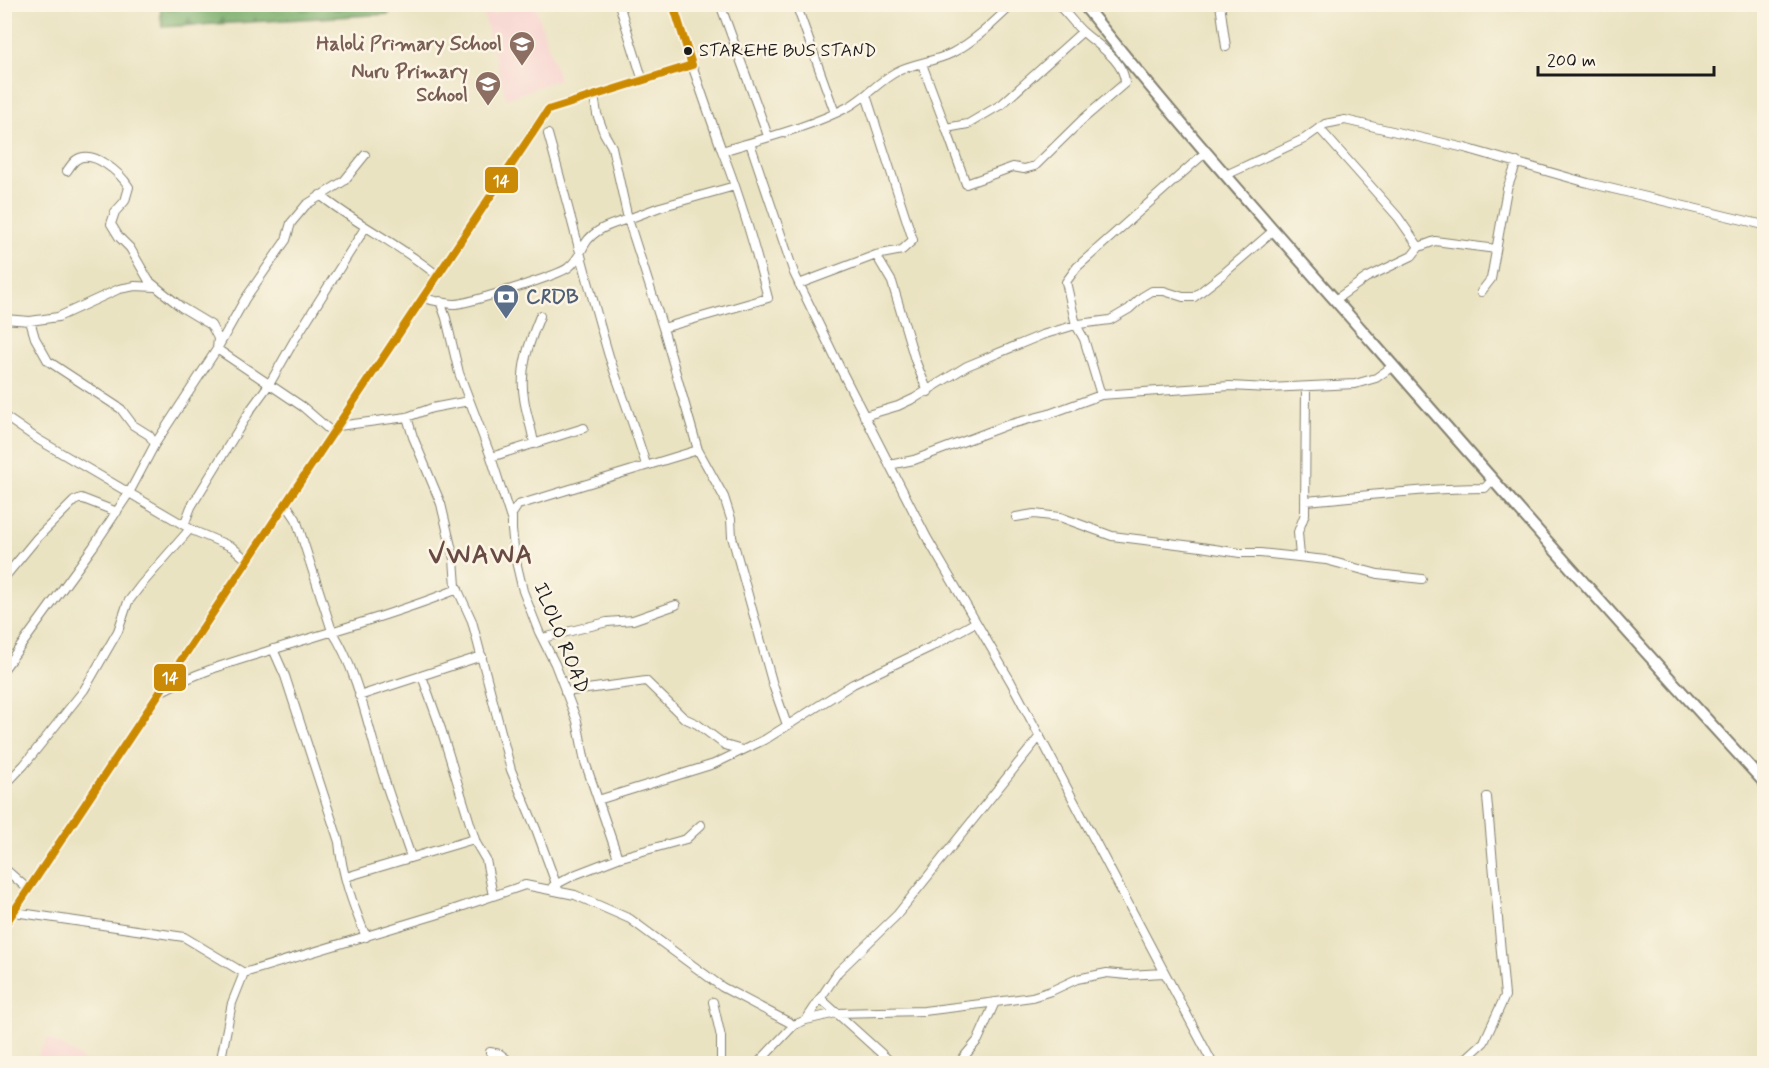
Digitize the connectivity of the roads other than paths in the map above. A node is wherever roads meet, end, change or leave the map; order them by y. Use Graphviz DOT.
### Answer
graph roads {
  1 [pos="619,4"];
  2 [pos="673,4"];
  3 [pos="720,4"];
  4 [pos="796,4"];
  5 [pos="1013,4"];
  6 [pos="1057,4"];
  7 [pos="1083,4"];
  8 [pos="1220,4"];
  9 [pos="1082,32"];
  10 [pos="1226,47"];
  11 [pos="922,64"];
  12 [pos="692,65"];
  13 [pos="644,81"];
  14 [pos="866,95"];
  15 [pos="594,96"];
  16 [pos="835,113"];
  17 [pos="946,128"];
  18 [pos="1319,128"];
  19 [pos="548,134"];
  20 [pos="768,136"];
  21 [pos="750,142"];
  22 [pos="722,151"];
  23 [pos="1206,152"];
  24 [pos="364,155"];
  25 [pos="1517,162"];
  26 [pos="67,171"];
  27 [pos="1226,175"];
  28 [pos="735,186"];
  29 [pos="320,195"];
  30 [pos="628,219"];
  31 [pos="1764,225"];
  32 [pos="365,228"];
  33 [pos="1274,230"];
  34 [pos="574,234"];
  35 [pos="593,236"];
  36 [pos="1419,247"];
  37 [pos="1496,249"];
  38 [pos="876,255"];
  39 [pos="580,256"];
  40 [pos="438,276"];
  41 [pos="799,284"];
  42 [pos="155,287"];
  43 [pos="1481,292"];
  44 [pos="423,298"];
  45 [pos="1335,300"];
  46 [pos="440,301"];
  47 [pos="540,316"];
  48 [pos="4,319"];
  49 [pos="30,321"];
  50 [pos="1076,325"];
  51 [pos="663,328"];
  52 [pos="217,349"];
  53 [pos="1393,366"];
  54 [pos="270,383"];
  55 [pos="1306,387"];
  56 [pos="928,392"];
  57 [pos="1101,395"];
  58 [pos="469,401"];
  59 [pos="4,416"];
  60 [pos="864,416"];
  61 [pos="407,417"];
  62 [pos="338,426"];
  63 [pos="584,428"];
  64 [pos="333,433"];
  65 [pos="155,444"];
  66 [pos="534,444"];
  67 [pos="698,450"];
  68 [pos="491,457"];
  69 [pos="646,465"];
  70 [pos="889,465"];
  71 [pos="1493,479"];
  72 [pos="129,493"];
  73 [pos="1305,501"];
  74 [pos="286,504"];
  75 [pos="117,512"];
  76 [pos="1016,517"];
  77 [pos="512,521"];
  78 [pos="187,527"];
  79 [pos="1300,557"];
  80 [pos="248,561"];
  81 [pos="4,578"];
  82 [pos="1422,579"];
  83 [pos="458,589"];
  84 [pos="676,605"];
  85 [pos="976,622"];
  86 [pos="332,632"];
  87 [pos="543,638"];
  88 [pos="273,649"];
  89 [pos="482,656"];
  90 [pos="8,659"];
  91 [pos="4,669"];
  92 [pos="422,676"];
  93 [pos="160,692"];
  94 [pos="565,692"];
  95 [pos="359,696"];
  96 [pos="787,725"];
  97 [pos="1040,736"];
  98 [pos="742,750"];
  99 [pos="1764,782"];
  100 [pos="4,786"];
  101 [pos="1487,797"];
  102 [pos="598,800"];
  103 [pos="701,825"];
  104 [pos="474,839"];
  105 [pos="411,857"];
  106 [pos="618,858"];
  107 [pos="4,868"];
  108 [pos="346,877"];
  109 [pos="557,888"];
  110 [pos="28,890"];
  111 [pos="493,896"];
  112 [pos="14,912"];
  113 [pos="4,926"];
  114 [pos="366,937"];
  115 [pos="244,973"];
  116 [pos="1164,973"];
  117 [pos="820,998"];
  118 [pos="714,1002"];
  119 [pos="995,1002"];
  120 [pos="836,1013"];
  121 [pos="806,1020"];
  122 [pos="794,1024"];
  123 [pos="490,1052"];
  124 [pos="220,1064"];
  125 [pos="513,1064"];
  126 [pos="721,1064"];
  127 [pos="757,1064"];
  128 [pos="894,1064"];
  129 [pos="958,1064"];
  130 [pos="1214,1064"];
  131 [pos="1460,1064"];
  1 -- 13 [label="street"];
  2 -- 12 [label="street"];
  3 -- 20 [label="street"];
  4 -- 16 [label="street"];
  5 -- 11 [label="street"];
  6 -- 9 [label="street"];
  7 -- 23 [label="highway"];
  8 -- 10 [label="street"];
  9 -- 17 [label="street"];
  9 -- 17 [label="street"];
  11 -- 14 [label="street"];
  11 -- 17 [label="street"];
  12 -- 13 [label="street"];
  12 -- 22 [label="street"];
  13 -- 15 [label="street"];
  14 -- 16 [label="street"];
  14 -- 38 [label="street"];
  15 -- 30 [label="street"];
  15 -- 40 [label="street"];
  16 -- 20 [label="street"];
  18 -- 25 [label="street"];
  18 -- 27 [label="street"];
  18 -- 36 [label="street"];
  19 -- 34 [label="street"];
  20 -- 21 [label="street"];
  21 -- 22 [label="street"];
  21 -- 41 [label="street"];
  22 -- 28 [label="street"];
  23 -- 27 [label="highway"];
  23 -- 50 [label="street"];
  24 -- 29 [label="street"];
  25 -- 31 [label="street"];
  25 -- 37 [label="street"];
  26 -- 42 [label="street"];
  27 -- 33 [label="highway"];
  28 -- 30 [label="street"];
  28 -- 51 [label="street"];
  29 -- 32 [label="street"];
  29 -- 52 [label="street"];
  30 -- 35 [label="street"];
  30 -- 51 [label="street"];
  32 -- 40 [label="street"];
  32 -- 54 [label="street"];
  33 -- 45 [label="highway"];
  33 -- 50 [label="street"];
  34 -- 35 [label="street"];
  34 -- 39 [label="street"];
  35 -- 39 [label="street"];
  36 -- 37 [label="street"];
  36 -- 45 [label="street"];
  37 -- 43 [label="street"];
  38 -- 41 [label="street"];
  38 -- 56 [label="street"];
  39 -- 46 [label="street"];
  39 -- 69 [label="street"];
  40 -- 44 [label="street"];
  41 -- 60 [label="street"];
  42 -- 49 [label="street"];
  42 -- 52 [label="street"];
  44 -- 46 [label="street"];
  44 -- 62 [label="street"];
  45 -- 53 [label="highway"];
  46 -- 58 [label="street, ILOLO ROAD"];
  47 -- 66 [label="street"];
  48 -- 49 [label="street"];
  49 -- 65 [label="street"];
  50 -- 56 [label="street"];
  50 -- 57 [label="street"];
  51 -- 67 [label="street"];
  52 -- 54 [label="street"];
  52 -- 65 [label="street"];
  53 -- 55 [label="street"];
  53 -- 71 [label="highway"];
  54 -- 64 [label="street"];
  54 -- 78 [label="street"];
  55 -- 57 [label="street"];
  55 -- 73 [label="street"];
  56 -- 60 [label="street"];
  57 -- 70 [label="street"];
  58 -- 61 [label="street"];
  58 -- 68 [label="street, ILOLO ROAD"];
  59 -- 72 [label="street"];
  60 -- 70 [label="street"];
  61 -- 62 [label="street"];
  61 -- 83 [label="street"];
  62 -- 64 [label="street"];
  63 -- 66 [label="street"];
  64 -- 74 [label="street"];
  65 -- 72 [label="street"];
  66 -- 68 [label="street"];
  67 -- 69 [label="street"];
  67 -- 96 [label="street"];
  68 -- 77 [label="street, ILOLO ROAD"];
  69 -- 77 [label="street"];
  70 -- 85 [label="street"];
  71 -- 73 [label="street"];
  71 -- 99 [label="highway"];
  72 -- 75 [label="street"];
  72 -- 78 [label="street"];
  73 -- 79 [label="street"];
  74 -- 80 [label="street"];
  74 -- 86 [label="street"];
  75 -- 81 [label="street"];
  75 -- 90 [label="street"];
  76 -- 79 [label="street"];
  77 -- 87 [label="street, ILOLO ROAD"];
  78 -- 80 [label="street"];
  78 -- 100 [label="street"];
  79 -- 82 [label="street"];
  80 -- 93 [label="street"];
  83 -- 86 [label="street"];
  83 -- 89 [label="street"];
  84 -- 87 [label="street"];
  85 -- 96 [label="street"];
  85 -- 97 [label="street"];
  86 -- 88 [label="street"];
  86 -- 95 [label="street"];
  87 -- 94 [label="street, ILOLO ROAD"];
  88 -- 93 [label="street"];
  88 -- 108 [label="street"];
  89 -- 92 [label="street"];
  89 -- 109 [label="street"];
  90 -- 91 [label="street"];
  92 -- 95 [label="street"];
  92 -- 104 [label="street"];
  93 -- 110 [label="street"];
  94 -- 98 [label="street"];
  94 -- 102 [label="street, ILOLO ROAD"];
  95 -- 105 [label="street"];
  96 -- 98 [label="street"];
  97 -- 116 [label="street"];
  97 -- 117 [label="street"];
  98 -- 102 [label="street"];
  101 -- 131 [label="street"];
  102 -- 106 [label="street, ILOLO ROAD"];
  103 -- 106 [label="street"];
  104 -- 105 [label="street"];
  104 -- 111 [label="street"];
  105 -- 108 [label="street"];
  106 -- 109 [label="street"];
  107 -- 110 [label="street"];
  108 -- 114 [label="street"];
  109 -- 111 [label="street"];
  109 -- 122 [label="street"];
  110 -- 112 [label="street"];
  111 -- 114 [label="street"];
  112 -- 113 [label="street"];
  112 -- 115 [label="street"];
  114 -- 115 [label="street"];
  115 -- 124 [label="street"];
  116 -- 119 [label="street"];
  116 -- 130 [label="street"];
  117 -- 120 [label="street"];
  117 -- 121 [label="street"];
  118 -- 126 [label="street"];
  119 -- 120 [label="street"];
  119 -- 129 [label="street"];
  120 -- 121 [label="street"];
  120 -- 128 [label="street"];
  121 -- 122 [label="street"];
  122 -- 127 [label="street"];
  123 -- 125 [label="street"];
}
